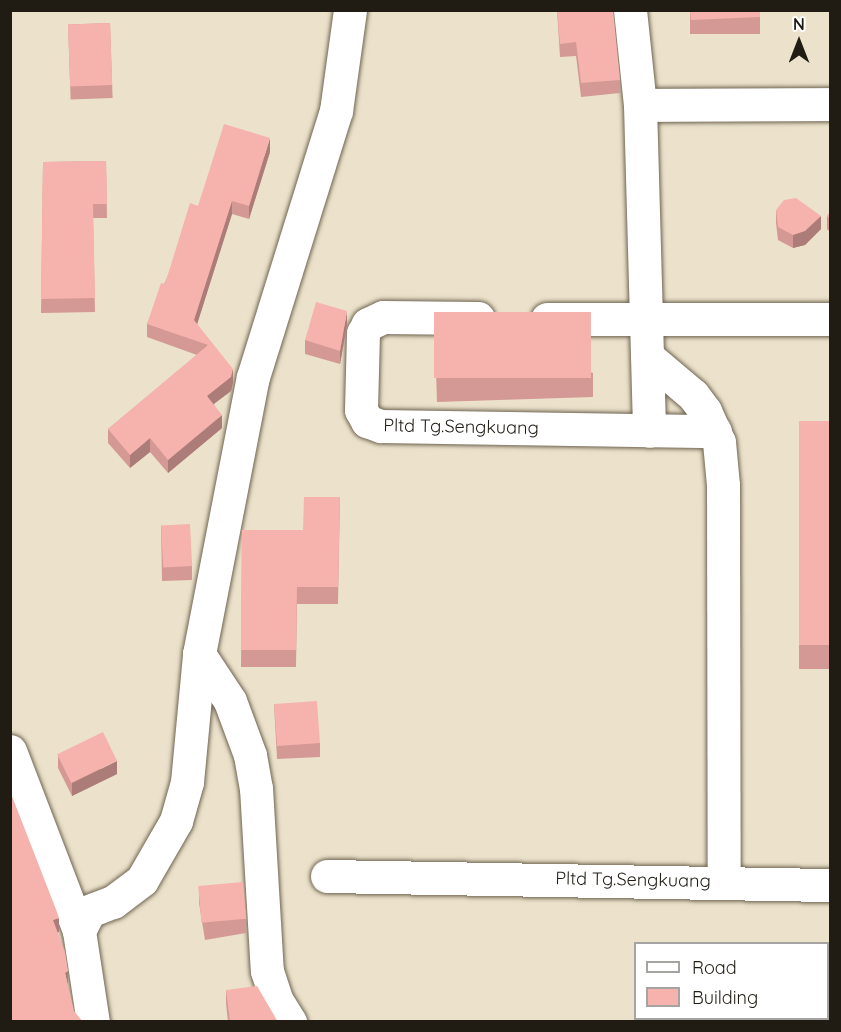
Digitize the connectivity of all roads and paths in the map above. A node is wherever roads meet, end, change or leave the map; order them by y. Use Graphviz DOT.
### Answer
graph roads {
  1 [pos="350,10"];
  2 [pos="630,10"];
  3 [pos="831,104"];
  4 [pos="640,105"];
  5 [pos="648,320"];
  6 [pos="831,320"];
  7 [pos="648,357"];
  8 [pos="715,430"];
  9 [pos="650,431"];
  10 [pos="199,654"];
  11 [pos="10,751"];
  12 [pos="327,876"];
  13 [pos="724,882"];
  14 [pos="831,885"];
  15 [pos="79,930"];
  16 [pos="93,1022"];
  17 [pos="290,1022"];
  1 -- 10 [label="street"];
  2 -- 4 [label="street"];
  3 -- 4 [label="street"];
  4 -- 5 [label="street"];
  5 -- 6 [label="street, Pltd Tg.Sengkuang"];
  5 -- 7 [label="street"];
  5 -- 9 [label="street, Pltd Tg.Sengkuang"];
  7 -- 8 [label="street, Pltd Tg.Sengkuang"];
  7 -- 9 [label="street"];
  8 -- 9 [label="street, Pltd Tg.Sengkuang"];
  8 -- 13 [label="street, Pltd Tg.Sengkuang"];
  10 -- 15 [label="street"];
  10 -- 17 [label="street"];
  11 -- 15 [label="street"];
  12 -- 13 [label="street, Pltd Tg.Sengkuang"];
  13 -- 14 [label="street, Pltd Tg.Sengkuang"];
  15 -- 16 [label="street"];
}
